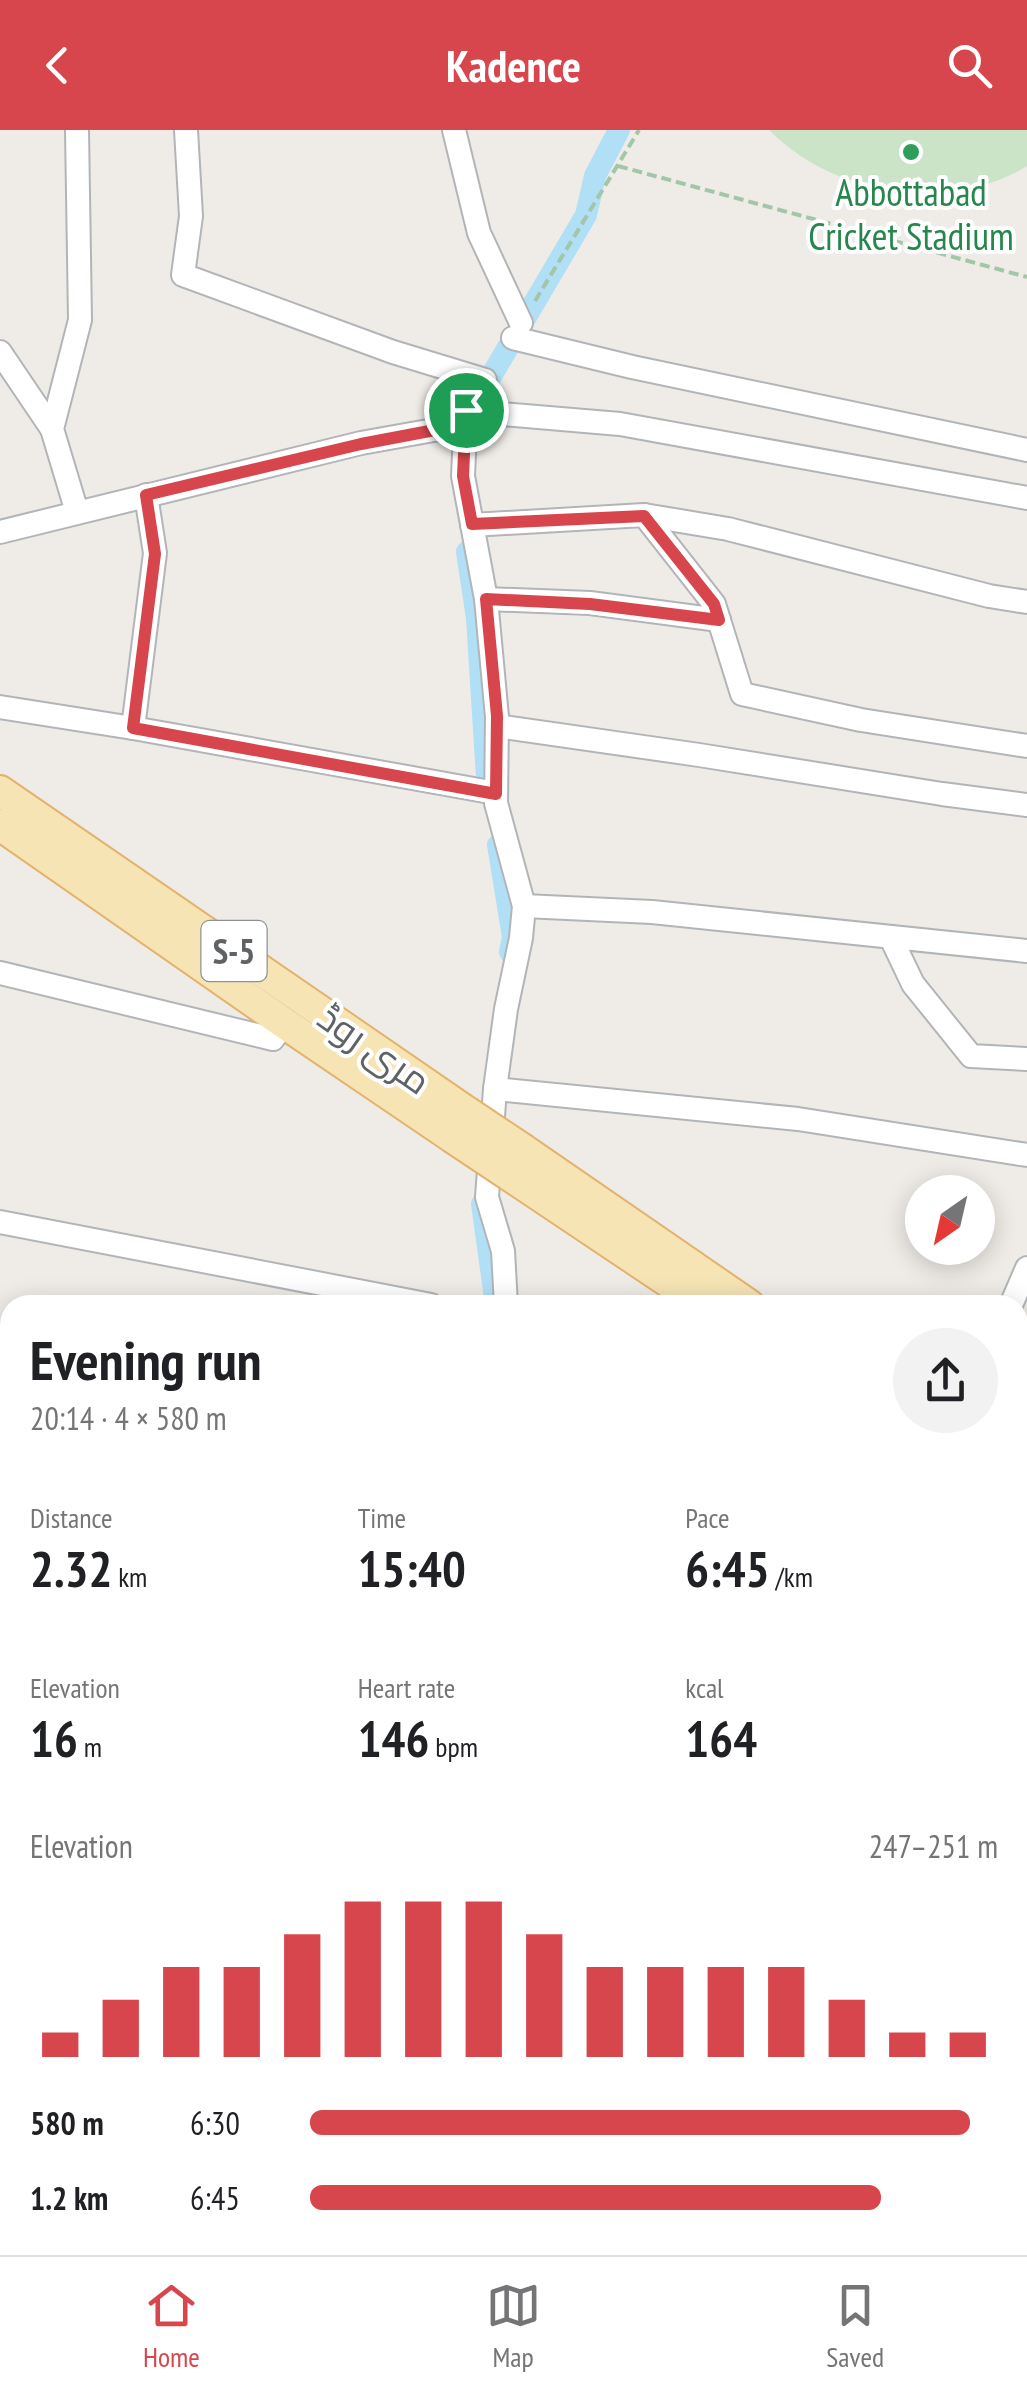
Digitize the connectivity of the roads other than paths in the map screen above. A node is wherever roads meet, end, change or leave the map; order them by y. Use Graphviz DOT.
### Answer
graph roads {
  1 [pos="78,130"];
  2 [pos="186,130"];
  3 [pos="454,130"];
  4 [pos="0,352"];
  5 [pos="485,380"];
  6 [pos="466,410"];
  7 [pos="52,430"];
  8 [pos="1027,450"];
  9 [pos="146,495"];
  10 [pos="1027,498"];
  11 [pos="77,512"];
  12 [pos="644,516"];
  13 [pos="472,524"];
  14 [pos="0,532"];
  15 [pos="486,599"];
  16 [pos="1027,602"];
  17 [pos="719,620"];
  18 [pos="0,707"];
  19 [pos="497,726"];
  20 [pos="133,728"];
  21 [pos="1027,746"];
  22 [pos="0,792"];
  23 [pos="496,794"];
  24 [pos="1027,804"];
  25 [pos="0,825"];
  26 [pos="0,849"];
  27 [pos="40,852"];
  28 [pos="524,906"];
  29 [pos="892,938"];
  30 [pos="1027,951"];
  31 [pos="0,973"];
  32 [pos="284,1023"];
  33 [pos="1027,1059"];
  34 [pos="495,1090"];
  35 [pos="460,1124"];
  36 [pos="1027,1155"];
  37 [pos="516,1162"];
  38 [pos="0,1222"];
  39 [pos="1027,1268"];
  40 [pos="379,1295"];
  41 [pos="505,1295"];
  42 [pos="690,1295"];
  43 [pos="733,1295"];
  44 [pos="1015,1295"];
  1 -- 7 [label="street"];
  2 -- 5 [label="street"];
  3 -- 8 [label="street"];
  4 -- 7 [label="street"];
  6 -- 9 [label="street"];
  6 -- 10 [label="street"];
  6 -- 13 [label="street"];
  7 -- 11 [label="street"];
  9 -- 11 [label="street"];
  9 -- 20 [label="street"];
  11 -- 14 [label="street"];
  12 -- 13 [label="street"];
  12 -- 16 [label="street"];
  12 -- 17 [label="street"];
  13 -- 15 [label="street"];
  15 -- 17 [label="street"];
  15 -- 19 [label="street"];
  17 -- 21 [label="street"];
  18 -- 20 [label="street"];
  19 -- 23 [label="street"];
  19 -- 24 [label="street"];
  20 -- 23 [label="street"];
  22 -- 35 [label="main road, مری روڈ / S-5"];
  23 -- 28 [label="street"];
  25 -- 27 [label="main road, مری روڈ / S-5"];
  26 -- 27 [label="street"];
  27 -- 32 [label="main road, مری روڈ / S-5"];
  28 -- 29 [label="street"];
  28 -- 34 [label="street"];
  29 -- 30 [label="street"];
  29 -- 33 [label="street"];
  31 -- 32 [label="street"];
  32 -- 35 [label="main road, مری روڈ / S-5"];
  34 -- 36 [label="street"];
  34 -- 41 [label="street"];
  35 -- 37 [label="main road, مری روڈ / S-5, bridge"];
  37 -- 42 [label="main road, مری روڈ / S-5"];
  37 -- 43 [label="main road, مری روڈ / S-5"];
  38 -- 40 [label="street"];
  39 -- 44 [label="street"];
}
